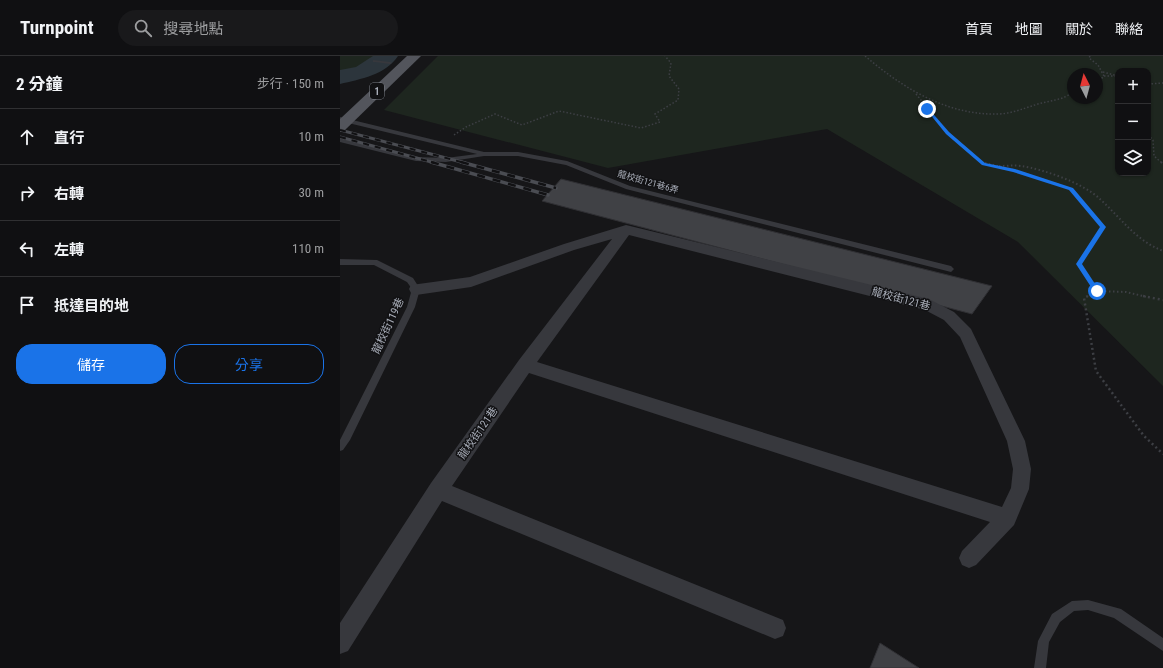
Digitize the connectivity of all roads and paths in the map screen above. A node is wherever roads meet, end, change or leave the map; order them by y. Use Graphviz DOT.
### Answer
graph roads {
  1 [pos="665,56"];
  2 [pos="865,56"];
  3 [pos="1090,56"];
  4 [pos="402,60"];
  5 [pos="375,61"];
  6 [pos="1100,68"];
  7 [pos="1103,72"];
  8 [pos="1115,75"];
  9 [pos="1104,76"];
  10 [pos="1115,76"];
  11 [pos="1163,83"];
  12 [pos="1151,84"];
  13 [pos="916,94"];
  14 [pos="1067,96"];
  15 [pos="342,120"];
  16 [pos="1151,138"];
  17 [pos="340,140"];
  18 [pos="440,143"];
  19 [pos="484,154"];
  20 [pos="1163,164"];
  21 [pos="993,166"];
  22 [pos="626,230"];
  23 [pos="1163,251"];
  24 [pos="340,262"];
  25 [pos="951,269"];
  26 [pos="416,289"];
  27 [pos="1097,291"];
  28 [pos="1163,300"];
  29 [pos="525,365"];
  30 [pos="340,447"];
  31 [pos="1163,454"];
  32 [pos="438,490"];
  33 [pos="1007,518"];
  34 [pos="968,558"];
  35 [pos="774,628"];
  36 [pos="340,643"];
  37 [pos="1163,645"];
  38 [pos="1040,668"];
  1 -- 18 [label="path"];
  2 -- 13 [label="path"];
  3 -- 6 [label="path"];
  4 -- 5 [label="lane"];
  4 -- 15 [label="main road, 1"];
  7 -- 8 [label="path"];
  7 -- 9 [label="path"];
  9 -- 10 [label="path"];
  11 -- 12 [label="path"];
  13 -- 14 [label="path"];
  13 -- 21 [label="path"];
  15 -- 18 [label="lane, 龍校街121巷6弄"];
  16 -- 20 [label="path"];
  17 -- 19 [label="lane"];
  18 -- 19 [label="lane, 龍校街121巷6弄"];
  19 -- 25 [label="lane, 龍校街121巷6弄"];
  21 -- 23 [label="path"];
  21 -- 27 [label="path"];
  22 -- 26 [label="street"];
  22 -- 29 [label="street, 龍校街121巷"];
  22 -- 33 [label="street, 龍校街121巷"];
  24 -- 26 [label="lane, 龍校街119巷"];
  26 -- 30 [label="lane, 龍校街119巷"];
  27 -- 28 [label="path"];
  27 -- 31 [label="path"];
  29 -- 32 [label="street, 龍校街121巷"];
  29 -- 33 [label="street"];
  32 -- 35 [label="street"];
  32 -- 36 [label="street, 龍校街121巷"];
  33 -- 34 [label="street, 龍校街121巷"];
  37 -- 38 [label="lane"];
}
